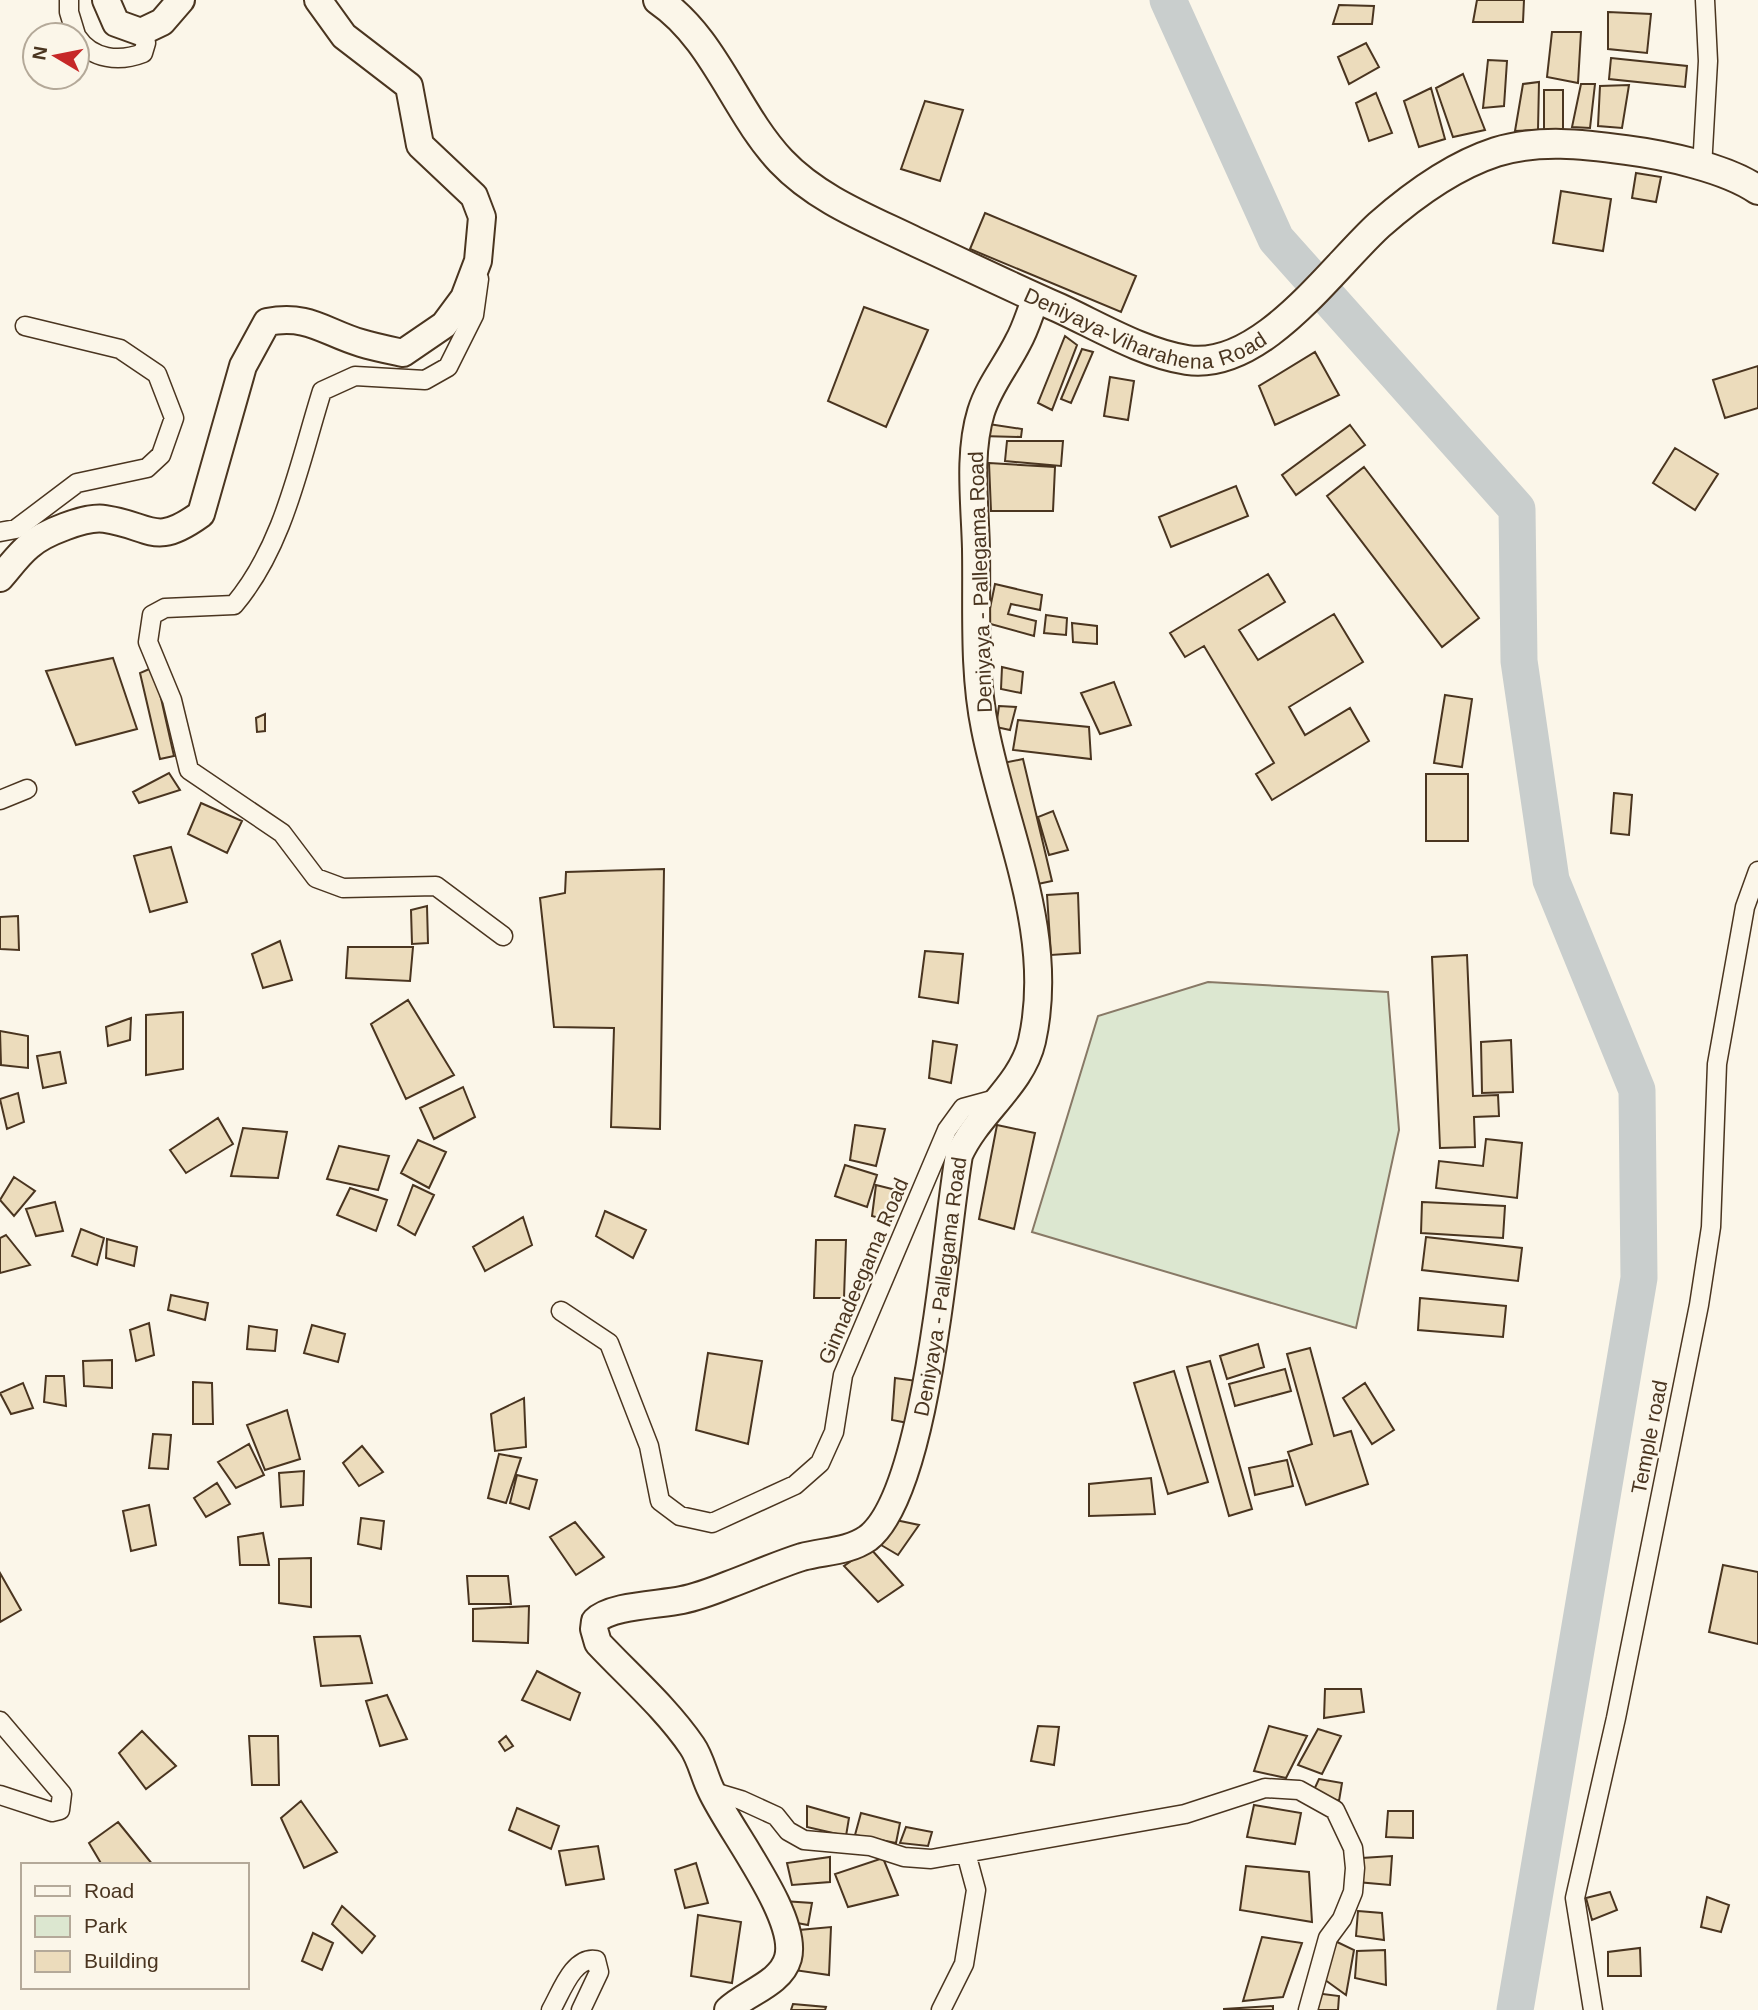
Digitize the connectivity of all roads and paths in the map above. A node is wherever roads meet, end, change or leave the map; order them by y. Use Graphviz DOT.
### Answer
graph roads {
  1 [pos="69,0"];
  2 [pos="106,0"];
  3 [pos="181,0"];
  4 [pos="318,0"];
  5 [pos="658,0"];
  6 [pos="1705,0"];
  7 [pos="72,21"];
  8 [pos="141,32"];
  9 [pos="91,51"];
  10 [pos="1702,168"];
  11 [pos="1758,190"];
  12 [pos="478,261"];
  13 [pos="1036,298"];
  14 [pos="25,326"];
  15 [pos="0,532"];
  16 [pos="0,578"];
  17 [pos="27,789"];
  18 [pos="0,800"];
  19 [pos="1758,871"];
  20 [pos="503,936"];
  21 [pos="996,1099"];
  22 [pos="561,1311"];
  23 [pos="0,1721"];
  24 [pos="711,1791"];
  25 [pos="0,1795"];
  26 [pos="966,1853"];
  27 [pos="551,2010"];
  28 [pos="581,2010"];
  29 [pos="728,2010"];
  30 [pos="941,2010"];
  31 [pos="1308,2010"];
  32 [pos="1593,2010"];
  1 -- 7 [label="street"];
  2 -- 8 [label="main road"];
  3 -- 8 [label="main road"];
  4 -- 12 [label="main road"];
  5 -- 13 [label="main road, Deniyaya-Viharahena Road"];
  6 -- 10 [label="street"];
  8 -- 9 [label="street"];
  10 -- 11 [label="main road, Deniyaya-Viharahena Road"];
  10 -- 13 [label="main road, Deniyaya-Viharahena Road"];
  12 -- 16 [label="main road"];
  12 -- 20 [label="street"];
  13 -- 21 [label="main road, Deniyaya - Pallegama Road"];
  14 -- 15 [label="street"];
  17 -- 18 [label="street"];
  19 -- 32 [label="street, Temple road"];
  21 -- 22 [label="street, Ginnadeegama Road"];
  21 -- 24 [label="main road, Deniyaya - Pallegama Road"];
  23 -- 25 [label="street"];
  24 -- 26 [label="street"];
  24 -- 29 [label="main road, Deniyaya - Pallegama Road"];
  26 -- 30 [label="street"];
  26 -- 31 [label="street"];
  27 -- 28 [label="street"];
}
